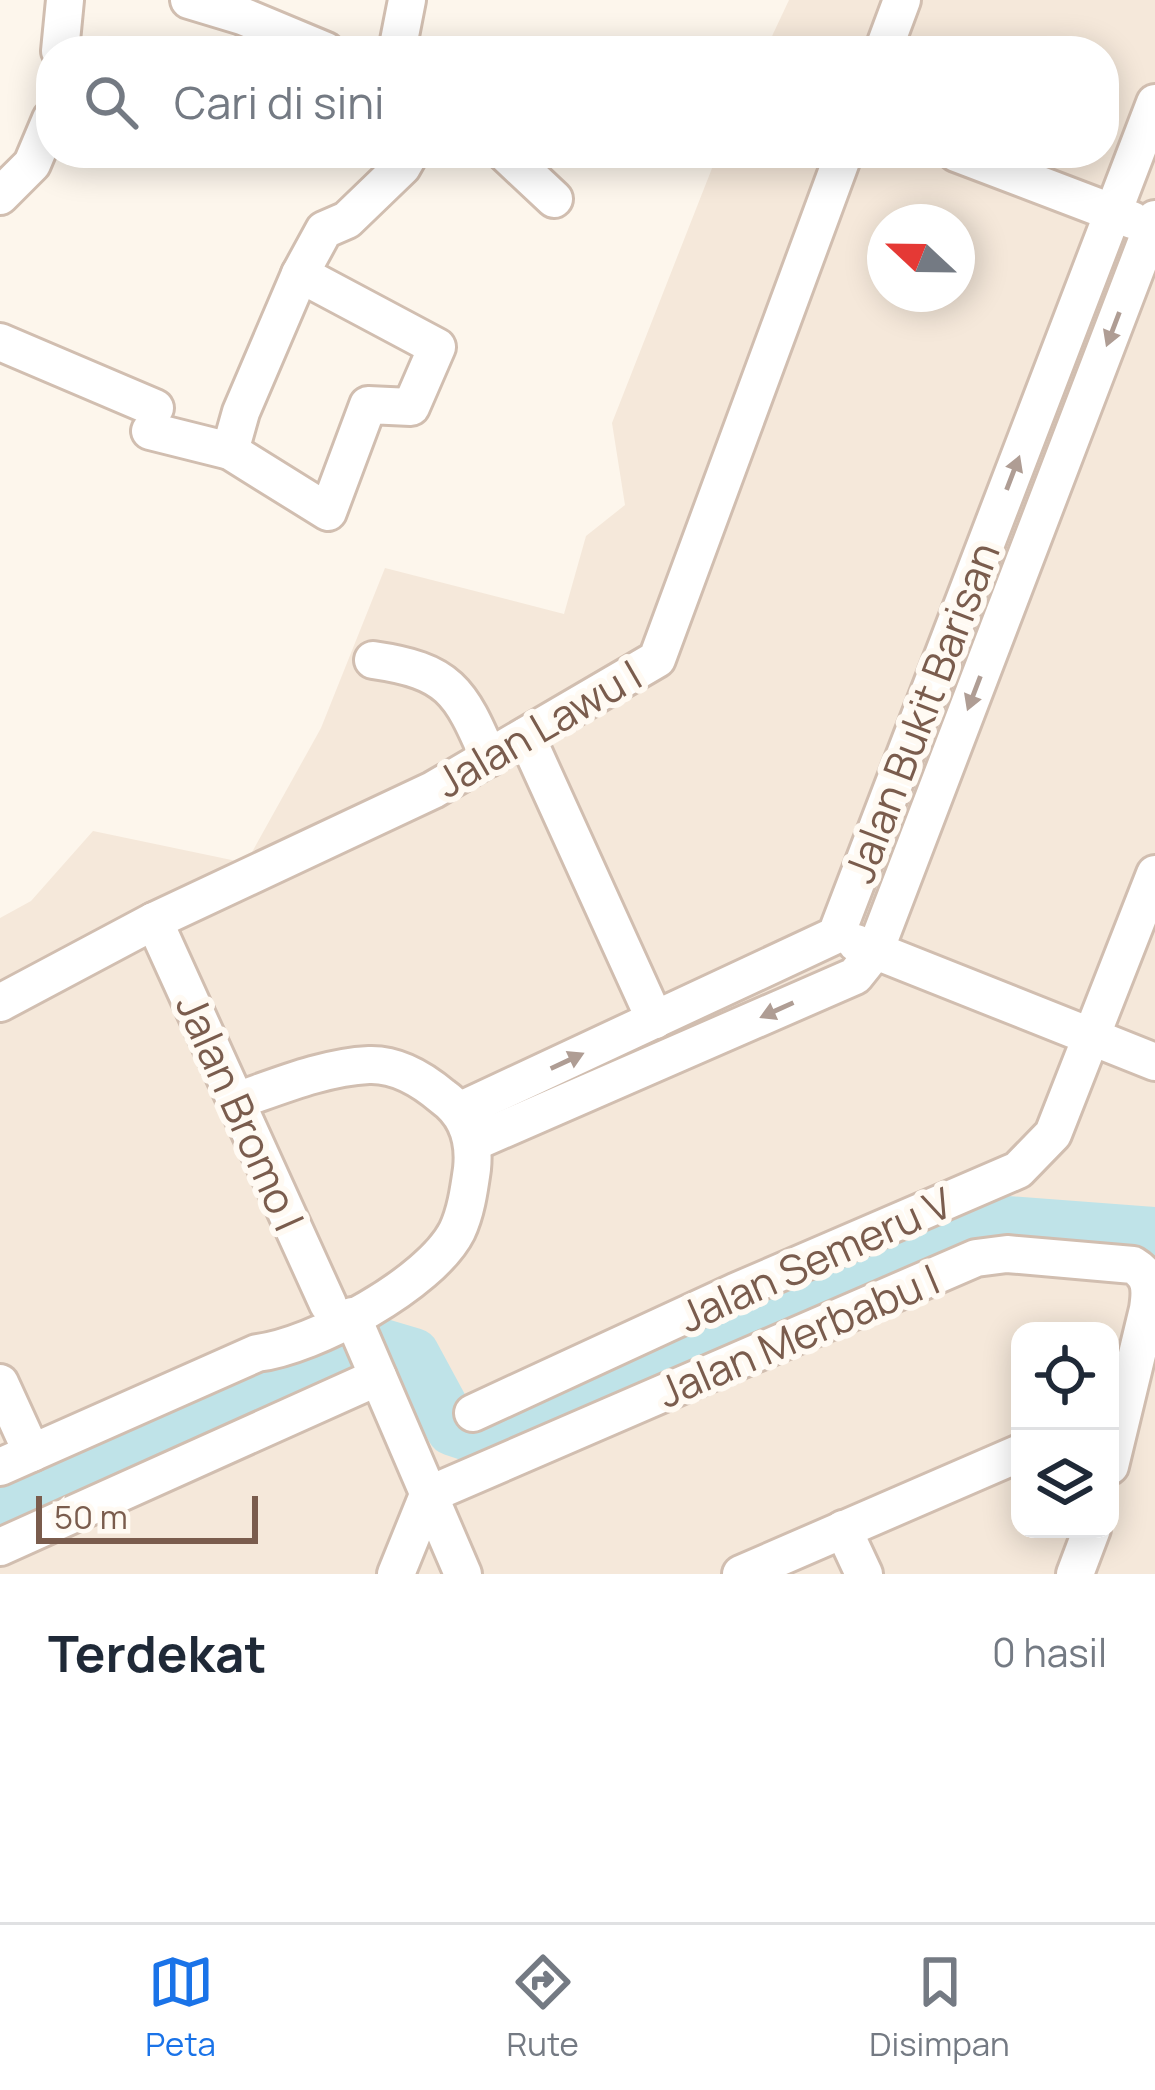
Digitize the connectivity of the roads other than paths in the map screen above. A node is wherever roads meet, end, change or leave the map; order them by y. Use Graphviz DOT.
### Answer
graph roads {
  1 [pos="65,0"];
  2 [pos="189,0"];
  3 [pos="407,0"];
  4 [pos="902,0"];
  5 [pos="61,36"];
  6 [pos="290,36"];
  7 [pos="400,36"];
  8 [pos="889,36"];
  9 [pos="1155,104"];
  10 [pos="36,155"];
  11 [pos="401,168"];
  12 [pos="521,168"];
  13 [pos="839,168"];
  14 [pos="996,168"];
  15 [pos="0,196"];
  16 [pos="554,199"];
  17 [pos="1114,213"];
  18 [pos="1154,225"];
  19 [pos="300,274"];
  20 [pos="0,342"];
  21 [pos="230,452"];
  22 [pos="373,660"];
  23 [pos="526,736"];
  24 [pos="489,758"];
  25 [pos="1155,874"];
  26 [pos="154,921"];
  27 [pos="836,935"];
  28 [pos="875,951"];
  29 [pos="0,1003"];
  30 [pos="655,1020"];
  31 [pos="1091,1037"];
  32 [pos="1155,1062"];
  33 [pos="236,1101"];
  34 [pos="468,1142"];
  35 [pos="357,1337"];
  36 [pos="0,1383"];
  37 [pos="473,1413"];
  38 [pos="1118,1430"];
  39 [pos="1011,1457"];
  40 [pos="16,1460"];
  41 [pos="428,1495"];
  42 [pos="843,1528"];
  43 [pos="1089,1538"];
  44 [pos="0,1547"];
  45 [pos="396,1574"];
  46 [pos="463,1574"];
  47 [pos="741,1574"];
  48 [pos="864,1574"];
  49 [pos="1075,1574"];
  1 -- 5 [label="street"];
  2 -- 6 [label="street"];
  3 -- 7 [label="street"];
  4 -- 8 [label="street"];
  9 -- 17 [label="street, Jalan Bukit Barisan"];
  10 -- 15 [label="street"];
  11 -- 19 [label="street"];
  12 -- 16 [label="street"];
  13 -- 23 [label="street, Jalan Lawu I"];
  14 -- 17 [label="street"];
  17 -- 18 [label="street"];
  27 -- 17 [label="street, Jalan Bukit Barisan, one-way"];
  18 -- 28 [label="street, Jalan Bukit Barisan, one-way"];
  19 -- 21 [label="street"];
  19 -- 21 [label="street"];
  20 -- 21 [label="street"];
  22 -- 24 [label="street"];
  23 -- 24 [label="street, Jalan Lawu I"];
  23 -- 30 [label="street"];
  24 -- 26 [label="street, Jalan Lawu I"];
  25 -- 31 [label="street, Jalan Semeru V"];
  26 -- 29 [label="street, Jalan Lawu I"];
  26 -- 33 [label="street, Jalan Bromo I"];
  27 -- 28 [label="street"];
  27 -- 30 [label="street, Jalan Bukit Barisan"];
  28 -- 31 [label="street"];
  28 -- 34 [label="street, Jalan Bukit Barisan, one-way"];
  34 -- 30 [label="street, Jalan Bukit Barisan, one-way"];
  31 -- 32 [label="street"];
  31 -- 37 [label="street, Jalan Semeru V"];
  33 -- 34 [label="street"];
  33 -- 35 [label="street, Jalan Bromo I"];
  34 -- 35 [label="street"];
  35 -- 40 [label="street"];
  35 -- 41 [label="street, Jalan Bromo I"];
  35 -- 44 [label="street"];
  36 -- 40 [label="street"];
  38 -- 41 [label="street, Jalan Merbabu I"];
  39 -- 42 [label="street"];
  41 -- 45 [label="street"];
  41 -- 46 [label="street, Jalan Bromo I"];
  42 -- 47 [label="street"];
  42 -- 48 [label="street"];
  43 -- 49 [label="street"];
}
